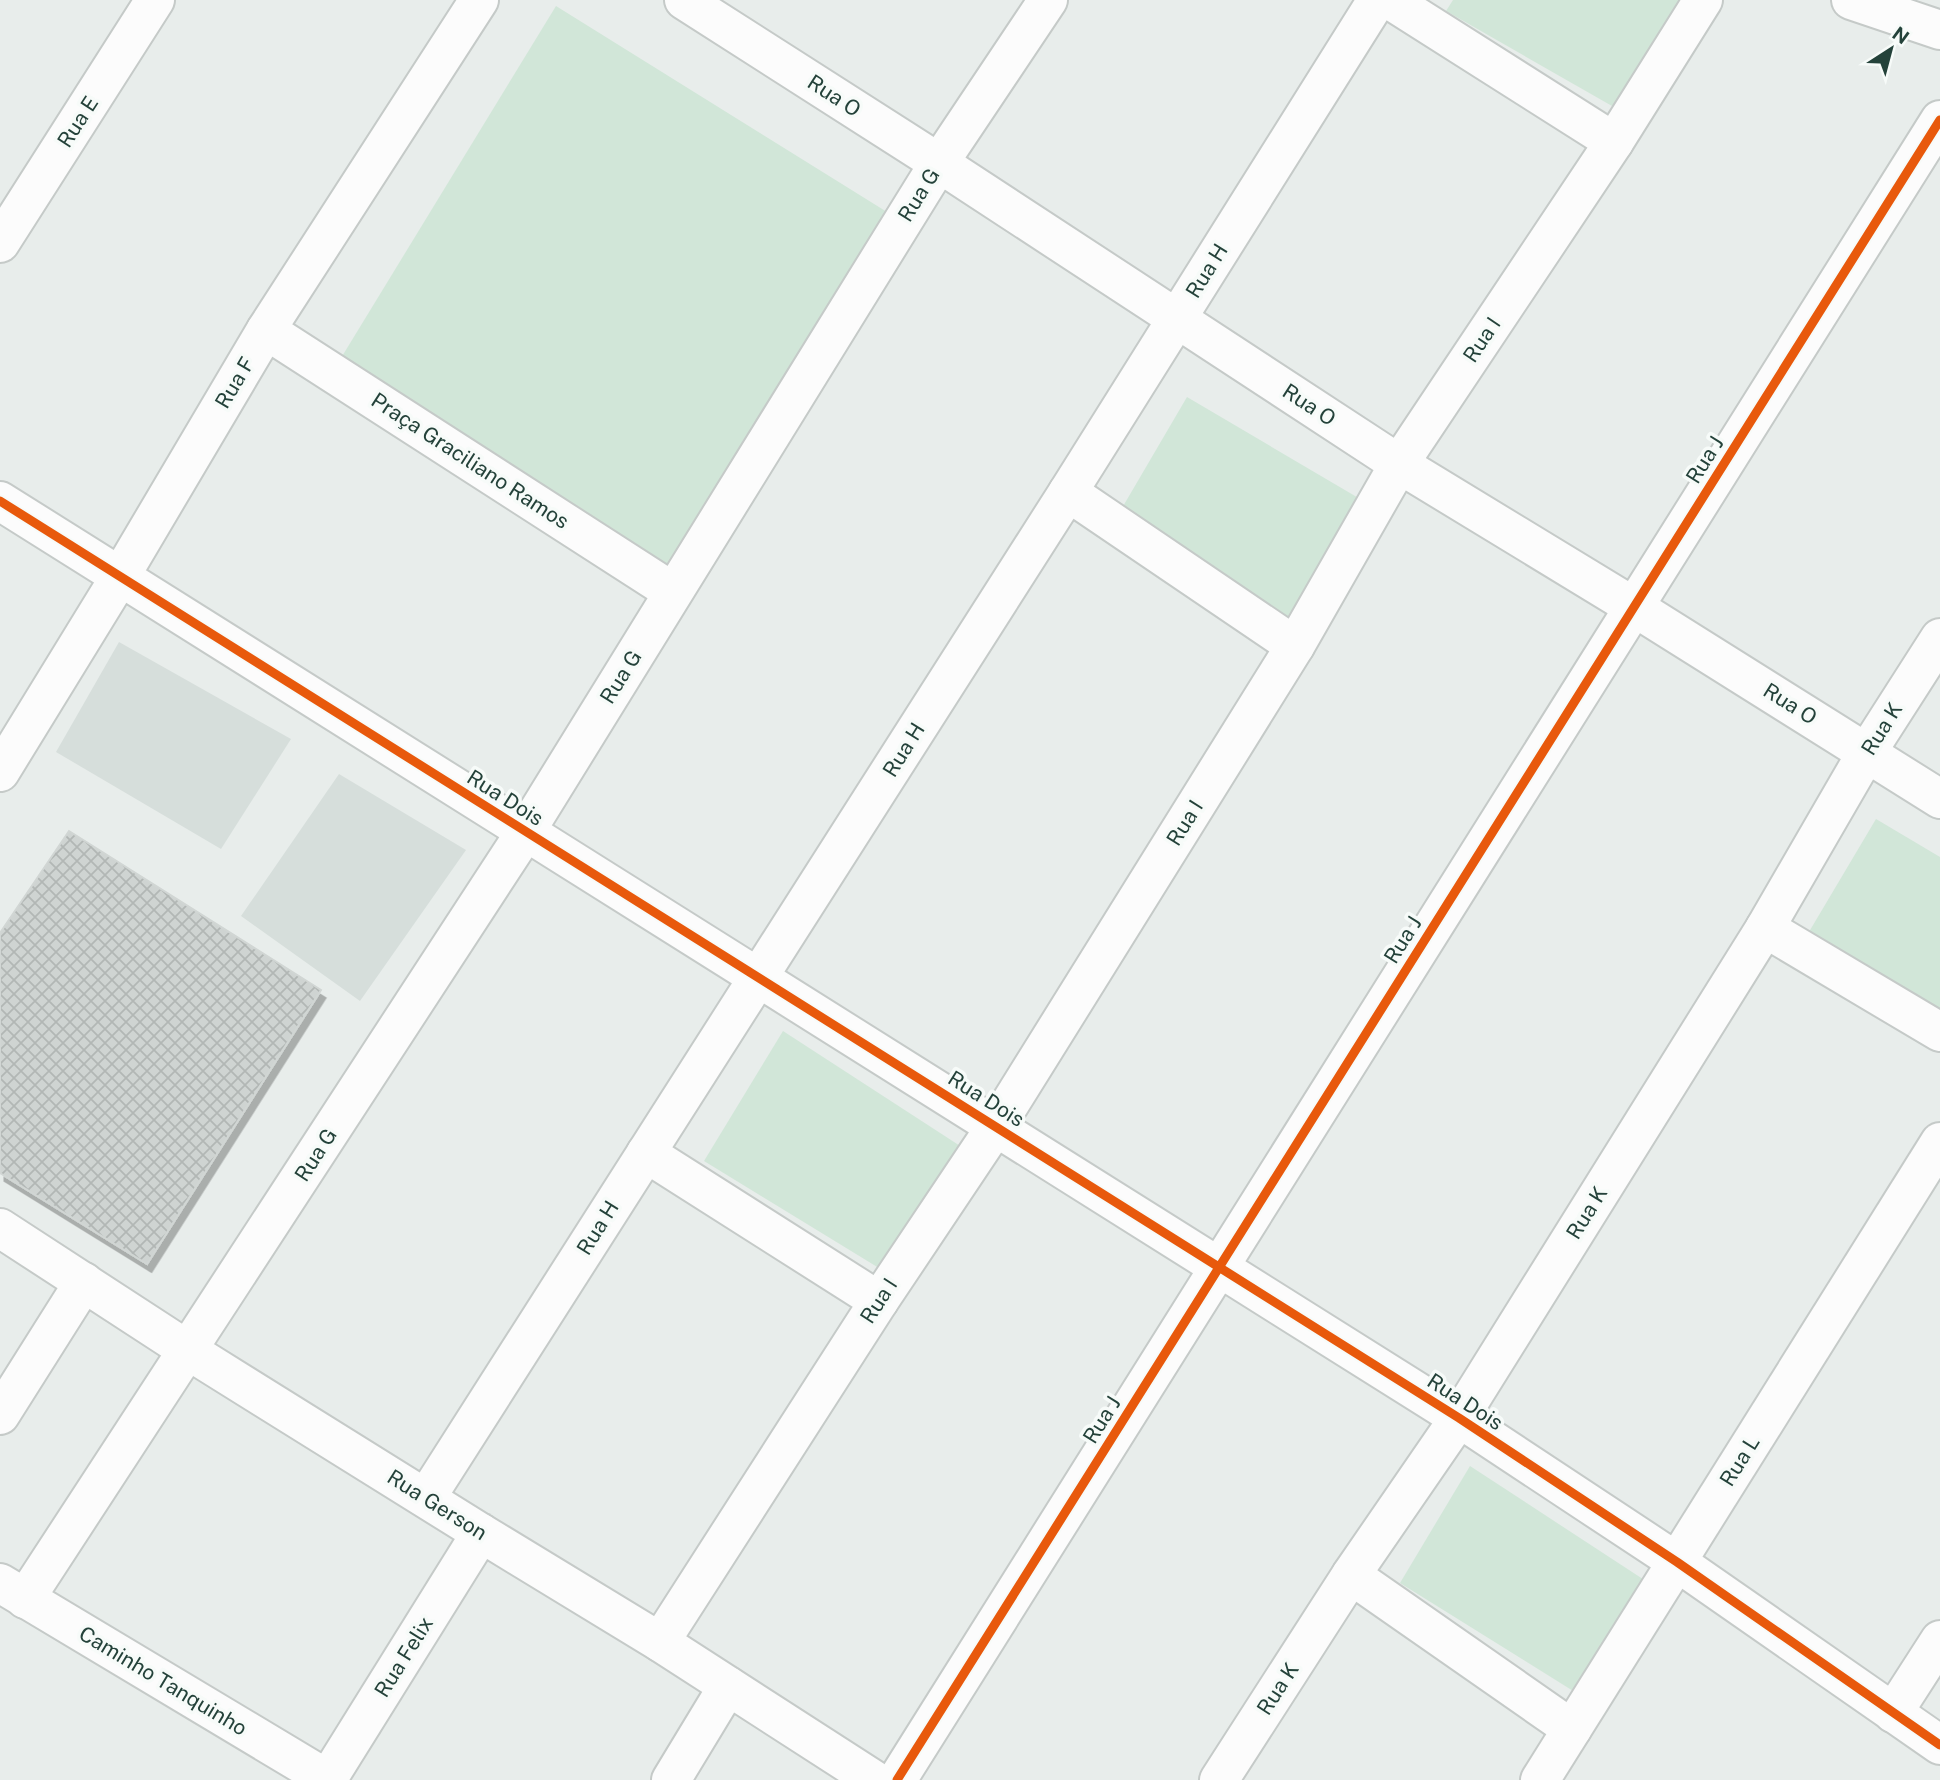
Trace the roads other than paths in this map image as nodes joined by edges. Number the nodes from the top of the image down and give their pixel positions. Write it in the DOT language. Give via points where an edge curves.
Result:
graph roads {
  1 [pos="155,0"];
  2 [pos="479,0"];
  3 [pos="684,0"];
  4 [pos="1048,0"];
  5 [pos="1377,0"];
  6 [pos="1390,0"];
  7 [pos="1703,0"];
  8 [pos="1851,0"];
  9 [pos="1940,30"];
  10 [pos="1940,120"];
  11 [pos="1614,142"];
  12 [pos="939,163"];
  13 [pos="0,243"];
  14 [pos="1177,319"];
  15 [pos="266,330"];
  16 [pos="1399,464"];
  17 [pos="1068,492"];
  18 [pos="0,501"];
  19 [pos="121,575"];
  20 [pos="673,592"];
  21 [pos="1633,607"];
  22 [pos="1940,638"];
  23 [pos="1295,646"];
  24 [pos="1867,752"];
  25 [pos="0,772"];
  26 [pos="1940,799"];
  27 [pos="526,831"];
  28 [pos="1765,928"];
  29 [pos="758,978"];
  30 [pos="1940,1032"];
  31 [pos="996,1126"];
  32 [pos="1940,1142"];
  33 [pos="646,1153"];
  34 [pos="0,1228"];
  35 [pos="1218,1268"];
  36 [pos="84,1282"];
  37 [pos="879,1301"];
  38 [pos="189,1351"];
  39 [pos="0,1415"];
  40 [pos="1459,1418"];
  41 [pos="426,1498"];
  42 [pos="481,1533"];
  43 [pos="1677,1562"];
  44 [pos="1351,1575"];
  45 [pos="12,1591"];
  46 [pos="1940,1640"];
  47 [pos="660,1642"];
  48 [pos="728,1686"];
  49 [pos="1894,1713"];
  50 [pos="1572,1729"];
  51 [pos="1940,1745"];
  52 [pos="327,1779"];
  53 [pos="671,1780"];
  54 [pos="874,1780"];
  55 [pos="897,1780"];
  56 [pos="1219,1780"];
  57 [pos="1540,1780"];
  1 -- 13 [label="street, Rua E"];
  2 -- 15 [label="street, Rua F"];
  3 -- 12 [label="street, Rua O"];
  4 -- 12 [label="street, Rua G"];
  5 -- 14 [label="street, Rua H"];
  6 -- 11 [label="street"];
  7 -- 11 [label="street, Rua I"];
  8 -- 9 [label="street"];
  10 -- 21 [label="street, Rua J"];
  11 -- 16 [label="street, Rua I"];
  12 -- 14 [label="street, Rua O"];
  12 -- 20 [label="street, Rua G"];
  14 -- 16 [label="street, Rua O"];
  14 -- 17 [label="street, Rua H"];
  15 -- 19 [label="street, Rua F"];
  15 -- 20 [label="street, Praça Graciliano Ramos"];
  16 -- 21 [label="street, Rua O"];
  16 -- 23 [label="street, Rua I"];
  17 -- 23 [label="street"];
  17 -- 29 [label="street, Rua H"];
  18 -- 19 [label="street, Rua Dois"];
  19 -- 25 [label="street, Rua F"];
  19 -- 27 [label="street, Rua Dois"];
  20 -- 27 [label="street, Rua G"];
  21 -- 24 [label="street, Rua O"];
  21 -- 35 [label="street, Rua J"];
  22 -- 24 [label="street, Rua K"];
  23 -- 31 [label="street, Rua I"];
  24 -- 26 [label="street, Rua O"];
  24 -- 28 [label="street, Rua K"];
  27 -- 29 [label="street, Rua Dois"];
  27 -- 38 [label="street, Rua G"];
  28 -- 30 [label="street"];
  28 -- 40 [label="street, Rua K"];
  29 -- 31 [label="street, Rua Dois"];
  29 -- 33 [label="street, Rua H"];
  31 -- 35 [label="street, Rua Dois"];
  31 -- 37 [label="street, Rua I"];
  32 -- 43 [label="street, Rua L"];
  33 -- 37 [label="street"];
  33 -- 41 [label="street, Rua H"];
  34 -- 36 [label="street, Rua Gerson"];
  35 -- 40 [label="street, Rua Dois"];
  35 -- 55 [label="street, Rua J"];
  36 -- 38 [label="street, Rua Gerson"];
  36 -- 39 [label="street"];
  37 -- 47 [label="street, Rua I"];
  38 -- 41 [label="street, Rua Gerson"];
  38 -- 45 [label="street, Rua G"];
  40 -- 43 [label="street, Rua Dois"];
  40 -- 44 [label="street, Rua K"];
  41 -- 42 [label="street, Rua Gerson"];
  42 -- 47 [label="street, Rua Gerson"];
  42 -- 52 [label="street, Rua Felix"];
  43 -- 49 [label="street, Rua Dois"];
  43 -- 50 [label="street, Rua L"];
  44 -- 50 [label="street"];
  44 -- 56 [label="street, Rua K"];
  45 -- 52 [label="street, Caminho Tanquinho"];
  46 -- 49 [label="street"];
  47 -- 48 [label="street, Rua Gerson"];
  48 -- 53 [label="street"];
  48 -- 54 [label="street, Rua Gerson"];
  49 -- 51 [label="street, Rua Dois"];
  50 -- 57 [label="street, Rua L"];
}
